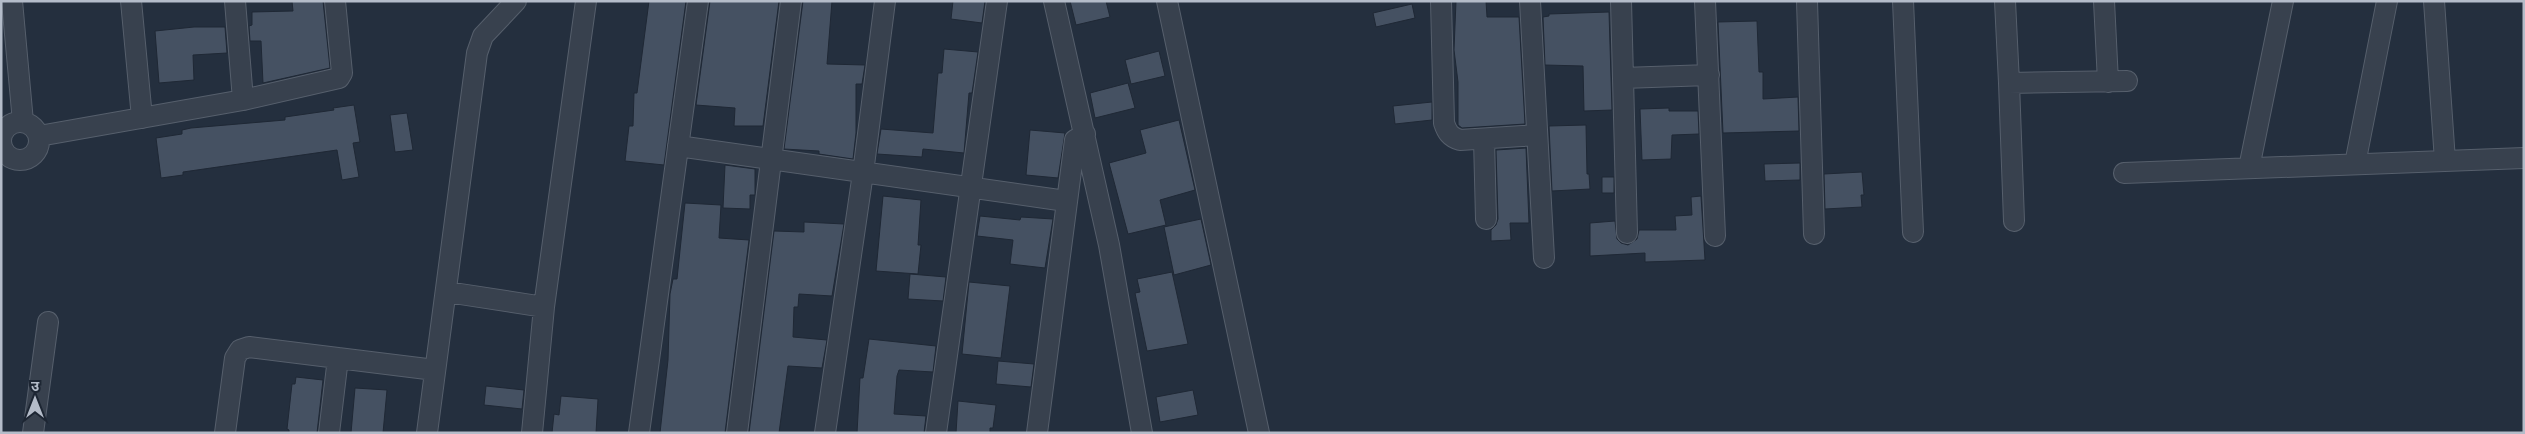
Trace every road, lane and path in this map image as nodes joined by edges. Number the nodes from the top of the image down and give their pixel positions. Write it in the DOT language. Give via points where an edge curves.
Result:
graph roads {
  1 [pos="12,1"];
  2 [pos="131,1"];
  3 [pos="235,1"];
  4 [pos="335,1"];
  5 [pos="516,1"];
  6 [pos="586,1"];
  7 [pos="698,1"];
  8 [pos="791,1"];
  9 [pos="885,1"];
  10 [pos="997,1"];
  11 [pos="1054,1"];
  12 [pos="1168,1"];
  13 [pos="1530,1"];
  14 [pos="1621,1"];
  15 [pos="1706,1"];
  16 [pos="1807,1"];
  17 [pos="1903,1"];
  18 [pos="2005,1"];
  19 [pos="2104,1"];
  20 [pos="2283,1"];
  21 [pos="2387,1"];
  22 [pos="2434,1"];
  23 [pos="1439,5"];
  24 [pos="9,40"];
  25 [pos="1709,76"];
  26 [pos="1623,78"];
  27 [pos="2008,83"];
  28 [pos="243,100"];
  29 [pos="142,118"];
  30 [pos="23,122"];
  31 [pos="1085,134"];
  32 [pos="1536,134"];
  33 [pos="39,136"];
  34 [pos="1484,139"];
  35 [pos="1,144"];
  36 [pos="678,146"];
  37 [pos="772,158"];
  38 [pos="2524,158"];
  39 [pos="2445,161"];
  40 [pos="2355,164"];
  41 [pos="2249,168"];
  42 [pos="864,173"];
  43 [pos="2124,173"];
  44 [pos="970,186"];
  45 [pos="1066,200"];
  46 [pos="1486,219"];
  47 [pos="2014,220"];
  48 [pos="1913,232"];
  49 [pos="1627,233"];
  50 [pos="1814,234"];
  51 [pos="1715,236"];
  52 [pos="1544,258"];
  53 [pos="447,292"];
  54 [pos="544,307"];
  55 [pos="48,322"];
  56 [pos="338,358"];
  57 [pos="435,370"];
  58 [pos="33,433"];
  59 [pos="225,433"];
  60 [pos="329,433"];
  61 [pos="427,433"];
  62 [pos="532,433"];
  63 [pos="639,433"];
  64 [pos="737,433"];
  65 [pos="825,433"];
  66 [pos="936,433"];
  67 [pos="1037,433"];
  68 [pos="1142,433"];
  69 [pos="1259,433"];
  1 -- 24 [label="street"];
  2 -- 29 [label="street"];
  3 -- 28 [label="street"];
  4 -- 28 [label="street" via="341,76"];
  5 -- 53 [label="street" via="483,36 477,54"];
  6 -- 54 [label="street"];
  7 -- 36 [label="street"];
  8 -- 37 [label="street"];
  9 -- 42 [label="street"];
  10 -- 44 [label="street"];
  11 -- 31 [label="street"];
  12 -- 69 [label="street"];
  13 -- 32 [label="street"];
  14 -- 26 [label="street"];
  15 -- 25 [label="street"];
  16 -- 50 [label="street"];
  17 -- 48 [label="street"];
  18 -- 27 [label="street"];
  19 -- 27 [label="street" via="2117,81"];
  20 -- 41 [label="street"];
  21 -- 40 [label="street"];
  22 -- 39 [label="street"];
  23 -- 34 [label="street" via="1444,123 1452,137"];
  24 -- 30 [label="street"];
  25 -- 26 [label="street"];
  25 -- 51 [label="street"];
  26 -- 49 [label="street"];
  27 -- 47 [label="street"];
  28 -- 29 [label="street"];
  29 -- 33 [label="street"];
  30 -- 33 [label="street" via="32,126"];
  30 -- 35 [label="street" via="8,126"];
  31 -- 45 [label="street" via="1075,140"];
  31 -- 68 [label="street" via="1109,244"];
  32 -- 34 [label="street"];
  32 -- 52 [label="street"];
  33 -- 35 [label="street" via="35,153 24,160 12,158"];
  34 -- 46 [label="street"];
  36 -- 37 [label="street"];
  36 -- 63 [label="street"];
  37 -- 42 [label="street"];
  37 -- 64 [label="street"];
  38 -- 39 [label="street"];
  39 -- 40 [label="street"];
  40 -- 41 [label="street"];
  41 -- 43 [label="street"];
  42 -- 44 [label="street"];
  42 -- 65 [label="street"];
  44 -- 45 [label="street"];
  44 -- 66 [label="street"];
  45 -- 67 [label="street"];
  53 -- 54 [label="street"];
  53 -- 57 [label="street"];
  54 -- 62 [label="street"];
  55 -- 58 [label="street"];
  56 -- 57 [label="street"];
  56 -- 59 [label="street" via="249,347 240,350 235,358"];
  56 -- 60 [label="street"];
  57 -- 61 [label="street"];
}
